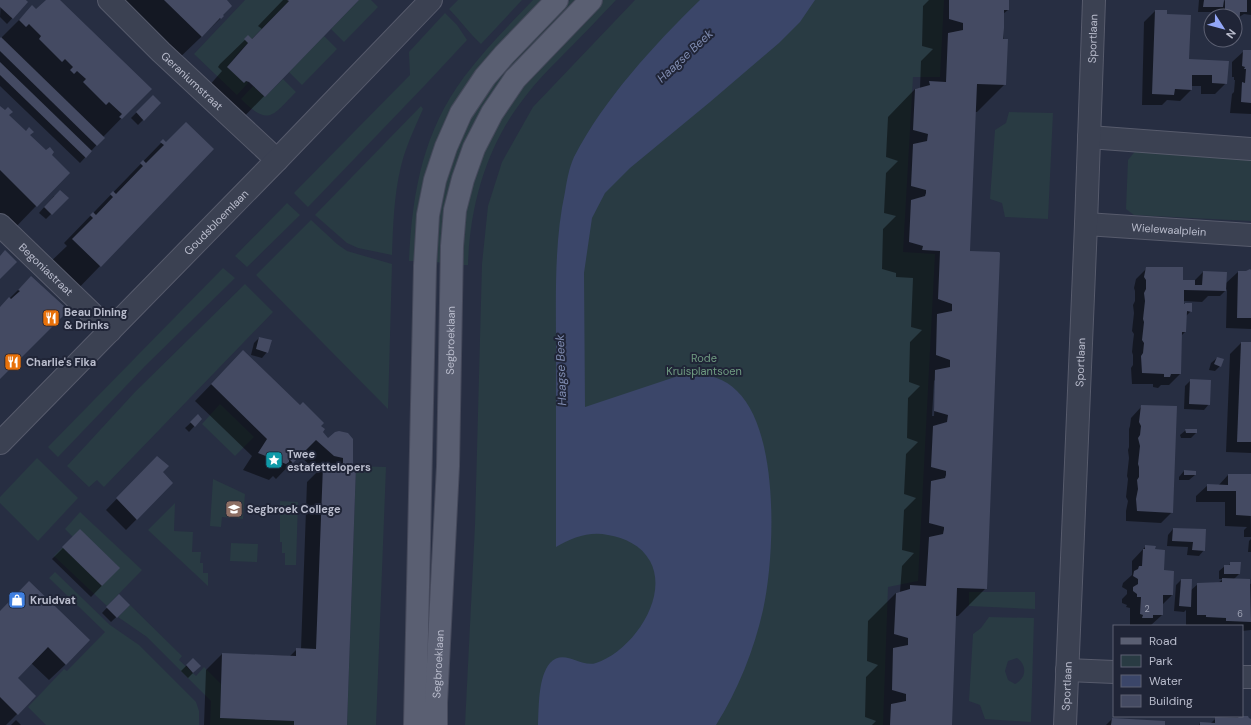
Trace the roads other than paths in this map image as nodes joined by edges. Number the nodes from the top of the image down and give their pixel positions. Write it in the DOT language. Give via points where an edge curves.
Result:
graph roads {
  1 [pos="109,0"];
  2 [pos="431,0"];
  3 [pos="557,0"];
  4 [pos="592,0"];
  5 [pos="1094,0"];
  6 [pos="1089,136"];
  7 [pos="1251,149"];
  8 [pos="277,160"];
  9 [pos="1086,224"];
  10 [pos="0,225"];
  11 [pos="1251,235"];
  12 [pos="110,331"];
  13 [pos="0,443"];
  14 [pos="1067,670"];
  15 [pos="1113,672"];
  16 [pos="415,725"];
  17 [pos="436,725"];
  18 [pos="1065,725"];
  1 -- 8 [label="street, Geraniumstraat"];
  2 -- 8 [label="street, Goudsbloemlaan"];
  3 -- 16 [label="main road, Segbroeklaan" via="504,54 461,113 435,180 428,215"];
  4 -- 17 [label="main road, Segbroeklaan" via="516,79 492,113 474,148 455,210 452,246 448,466"];
  5 -- 6 [label="street, Sportlaan"];
  6 -- 7 [label="street"];
  6 -- 9 [label="street, Sportlaan"];
  8 -- 12 [label="street, Goudsbloemlaan"];
  9 -- 11 [label="street, Wielewaalplein"];
  9 -- 14 [label="street, Sportlaan"];
  10 -- 12 [label="street, Begoniastraat"];
  12 -- 13 [label="street, Goudsbloemlaan"];
  14 -- 15 [label="street"];
  14 -- 18 [label="street, Sportlaan"];
}
